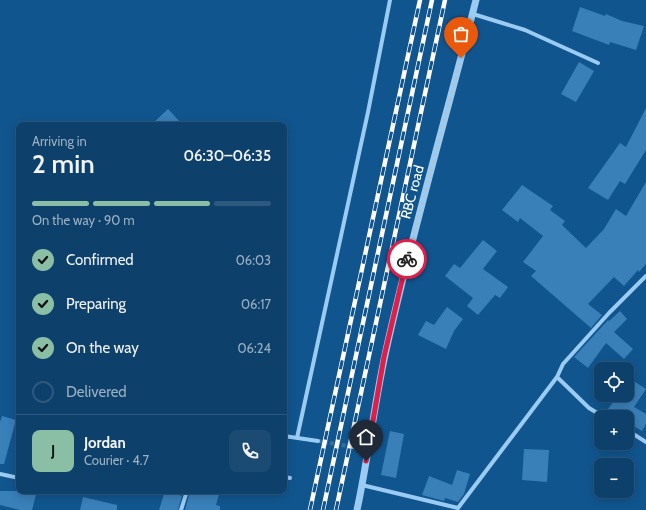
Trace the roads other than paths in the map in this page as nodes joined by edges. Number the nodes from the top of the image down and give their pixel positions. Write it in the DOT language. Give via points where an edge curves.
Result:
graph roads {
  1 [pos="390,0"];
  2 [pos="476,0"];
  3 [pos="473,14"];
  4 [pos="598,63"];
  5 [pos="646,276"];
  6 [pos="557,377"];
  7 [pos="594,411"];
  8 [pos="634,434"];
  9 [pos="287,436"];
  10 [pos="297,438"];
  11 [pos="318,441"];
  12 [pos="646,442"];
  13 [pos="353,447"];
  14 [pos="368,450"];
  15 [pos="0,474"];
  16 [pos="16,477"];
  17 [pos="287,478"];
  18 [pos="290,478"];
  19 [pos="362,485"];
  20 [pos="186,494"];
  21 [pos="181,510"];
  22 [pos="357,510"];
  1 -- 10 [label="street"];
  2 -- 3 [label="street, RBC road"];
  3 -- 4 [label="street" via="525,30"];
  3 -- 14 [label="street, RBC road" via="406,264 384,357"];
  5 -- 6 [label="street" via="568,358"];
  6 -- 7 [label="street"];
  6 -- 19 [label="street" via="458,508"];
  8 -- 12 [label="street"];
  9 -- 10 [label="street"];
  10 -- 11 [label="street"];
  13 -- 14 [label="street"];
  14 -- 19 [label="street, RBC road"];
  15 -- 16 [label="street"];
  17 -- 18 [label="street"];
  19 -- 22 [label="street, RBC road"];
  20 -- 21 [label="street"];
}
